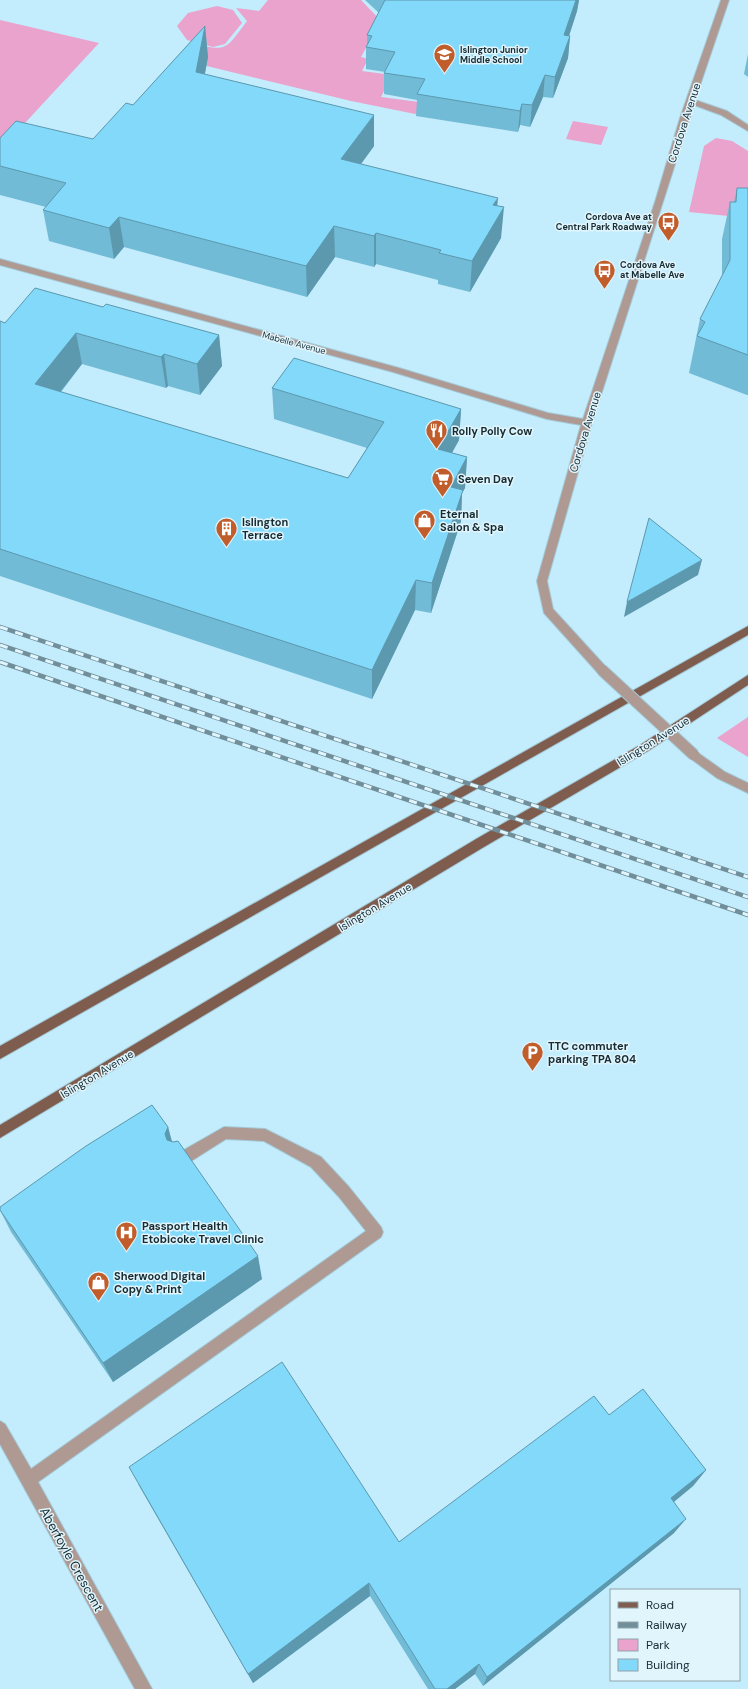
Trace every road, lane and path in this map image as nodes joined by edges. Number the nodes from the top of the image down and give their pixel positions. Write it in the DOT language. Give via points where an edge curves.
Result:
graph roads {
  1 [pos="725,0"];
  2 [pos="691,101"];
  3 [pos="748,129"];
  4 [pos="0,262"];
  5 [pos="587,423"];
  6 [pos="748,630"];
  7 [pos="748,679"];
  8 [pos="748,788"];
  9 [pos="0,1053"];
  10 [pos="0,1132"];
  11 [pos="180,1160"];
  12 [pos="0,1429"];
  13 [pos="28,1480"];
  14 [pos="144,1689"];
  1 -- 2 [label="street, Cordova Avenue"];
  2 -- 3 [label="street" via="724,113"];
  2 -- 5 [label="street, Cordova Avenue"];
  4 -- 5 [label="street, Mabelle Avenue" via="396,370 548,416"];
  5 -- 8 [label="street, Cordova Avenue, bridge" via="542,581 548,610 602,670 694,754 721,775"];
  6 -- 9 [label="main road"];
  7 -- 10 [label="main road, Islington Avenue" via="644,748"];
  11 -- 13 [label="street" via="224,1133 265,1135 316,1162 376,1232"];
  12 -- 13 [label="street, Aberfoyle Crescent"];
  13 -- 14 [label="street, Aberfoyle Crescent"];
}
